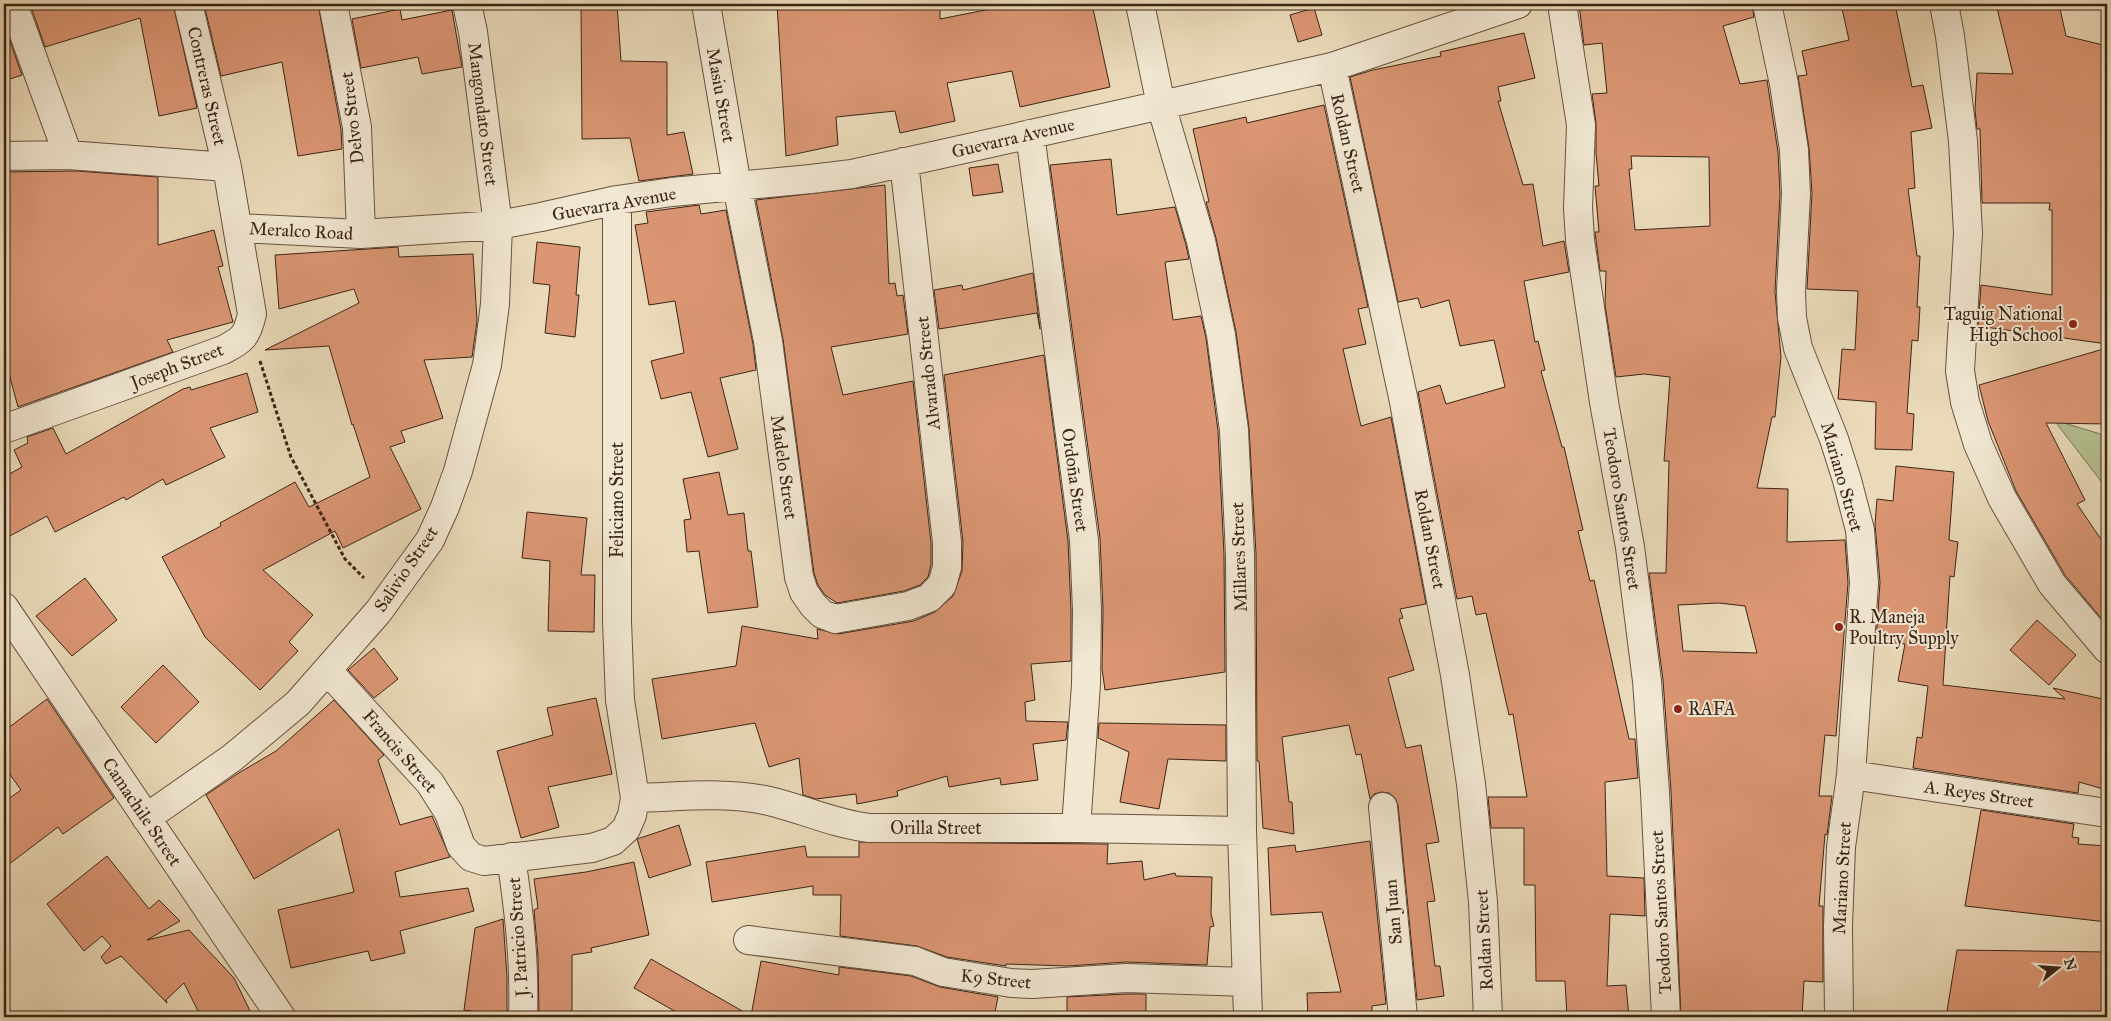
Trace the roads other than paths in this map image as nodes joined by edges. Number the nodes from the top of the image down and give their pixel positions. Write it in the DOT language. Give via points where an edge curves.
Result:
graph roads {
  1 [pos="13,4"];
  2 [pos="188,4"];
  3 [pos="333,4"];
  4 [pos="467,4"];
  5 [pos="706,4"];
  6 [pos="1140,4"];
  7 [pos="1518,4"];
  8 [pos="1562,4"];
  9 [pos="1767,4"];
  10 [pos="1944,4"];
  11 [pos="1332,68"];
  12 [pos="1161,105"];
  13 [pos="1030,134"];
  14 [pos="68,155"];
  15 [pos="4,156"];
  16 [pos="904,162"];
  17 [pos="227,168"];
  18 [pos="737,186"];
  19 [pos="617,200"];
  20 [pos="498,225"];
  21 [pos="238,228"];
  22 [pos="361,234"];
  23 [pos="4,429"];
  24 [pos="942,585"];
  25 [pos="4,607"];
  26 [pos="2107,649"];
  27 [pos="327,670"];
  28 [pos="1851,775"];
  29 [pos="635,798"];
  30 [pos="1383,807"];
  31 [pos="2107,813"];
  32 [pos="146,818"];
  33 [pos="1076,828"];
  34 [pos="1242,831"];
  35 [pos="511,857"];
  36 [pos="748,940"];
  37 [pos="1247,982"];
  38 [pos="281,1017"];
  39 [pos="523,1017"];
  40 [pos="1248,1017"];
  41 [pos="1403,1017"];
  42 [pos="1488,1017"];
  43 [pos="1666,1017"];
  44 [pos="1839,1017"];
  1 -- 14 [label="street"];
  2 -- 17 [label="street, Contreras Street"];
  3 -- 22 [label="street, Delvo Street" via="357,126"];
  4 -- 20 [label="street, Mangondato Street"];
  5 -- 18 [label="street, Masiu Street"];
  6 -- 12 [label="street, Millares Street"];
  7 -- 11 [label="street, Guevarra Avenue"];
  8 -- 43 [label="street, Teodoro Santos Street" via="1581,126 1580,240 1630,546 1647,681"];
  9 -- 28 [label="street, Mariano Street" via="1794,150 1796,194 1792,318 1798,348 1834,439 1860,530 1864,583"];
  10 -- 26 [label="street" via="1963,141 1967,215 1960,371 1965,402 1978,444 2002,498 2052,584"];
  11 -- 12 [label="street, Guevarra Avenue"];
  11 -- 42 [label="street, Roldan Street" via="1402,397 1455,675 1471,784 1483,902"];
  12 -- 13 [label="street, Guevarra Avenue"];
  12 -- 34 [label="street, Millares Street" via="1201,241 1221,335 1234,430 1240,555"];
  13 -- 16 [label="street, Guevarra Avenue"];
  13 -- 33 [label="street, Ordoña Street" via="1084,540 1086,684"];
  14 -- 15 [label="street"];
  14 -- 17 [label="street"];
  16 -- 18 [label="street, Guevarra Avenue" via="844,175"];
  16 -- 24 [label="street, Alvarado Street" via="947,542 947,567"];
  17 -- 21 [label="street, Meralco Road"];
  18 -- 19 [label="street, Guevarra Avenue"];
  18 -- 24 [label="street, Madelo Street" via="768,341 799,577 804,592 822,614 836,620 908,606 928,598"];
  19 -- 20 [label="street, Guevarra Avenue"];
  19 -- 29 [label="street, Feliciano Street" via="616,621 620,700"];
  20 -- 22 [label="street, Meralco Road"];
  20 -- 27 [label="street, Salivio Street" via="496,304 487,365 445,507 430,540 386,600"];
  21 -- 22 [label="street, Meralco Road"];
  21 -- 23 [label="street, Joseph Street" via="252,314 244,337 223,350"];
  25 -- 32 [label="street, Camachile Street"];
  27 -- 32 [label="street, Salivio Street" via="298,703 269,728"];
  27 -- 35 [label="street, Francis Street" via="430,783 449,813 461,846 471,857 484,861"];
  28 -- 31 [label="street, A. Reyes Street"];
  28 -- 44 [label="street, Mariano Street" via="1841,847"];
  29 -- 33 [label="street, Orilla Street" via="750,798 869,828"];
  29 -- 35 [label="street, Francis Street" via="626,828 613,841 592,848"];
  30 -- 41 [label="street, San Juan"];
  32 -- 38 [label="street, Camachile Street"];
  33 -- 34 [label="street, Orilla Street"];
  34 -- 37 [label="street, Millares Street"];
  35 -- 39 [label="street, J. Patricio Street" via="524,962"];
  36 -- 37 [label="street, K9 Street" via="915,961 943,972 1012,983 1126,978"];
  37 -- 40 [label="street, Millares Street"];
}
